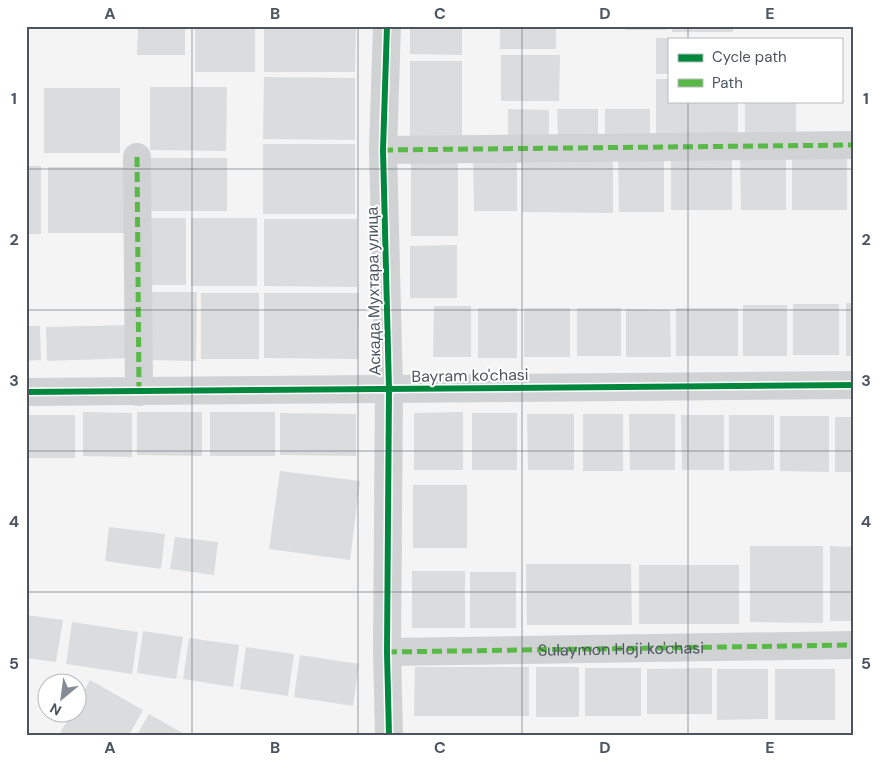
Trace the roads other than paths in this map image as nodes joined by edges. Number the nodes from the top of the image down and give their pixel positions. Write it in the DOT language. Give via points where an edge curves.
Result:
graph roads {
  1 [pos="387,26"];
  2 [pos="854,145"];
  3 [pos="383,150"];
  4 [pos="137,157"];
  5 [pos="854,385"];
  6 [pos="389,389"];
  7 [pos="26,392"];
  8 [pos="139,392"];
  9 [pos="854,645"];
  10 [pos="387,652"];
  11 [pos="389,735"];
  1 -- 3 [label="street, Аскада Мухтара улица"];
  2 -- 3 [label="street"];
  3 -- 6 [label="street, Аскада Мухтара улица"];
  4 -- 8 [label="street"];
  5 -- 6 [label="street, Bayram ko'chasi"];
  6 -- 8 [label="street, Bayram ko'chasi"];
  6 -- 10 [label="street, Аскада Мухтара улица"];
  7 -- 8 [label="street, Bayram ko'chasi"];
  9 -- 10 [label="street, Sulaymon Hoji ko'chasi"];
  10 -- 11 [label="street, Аскада Мухтара улица"];
}
